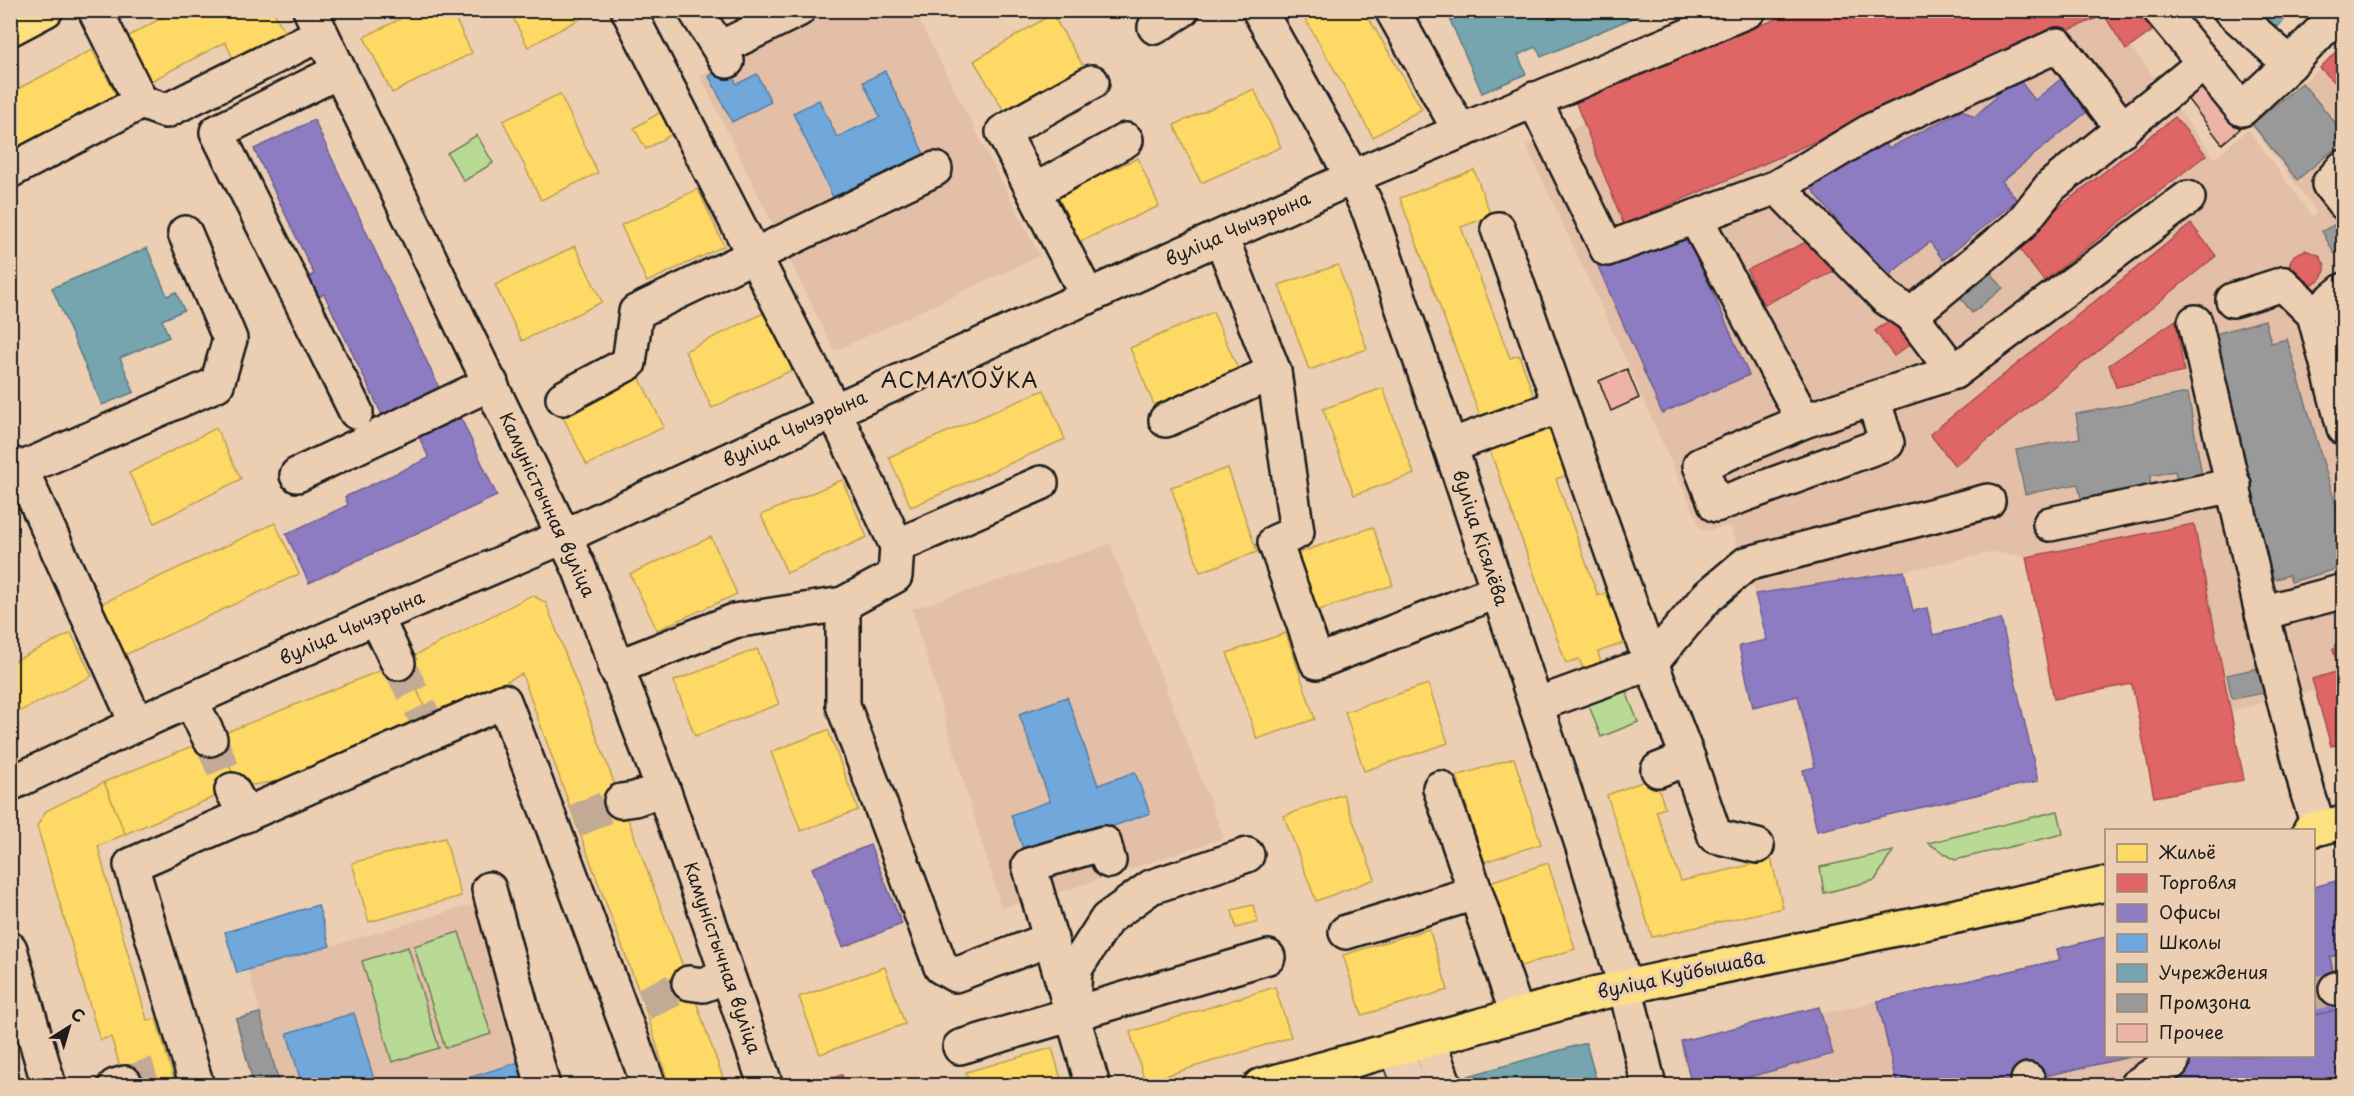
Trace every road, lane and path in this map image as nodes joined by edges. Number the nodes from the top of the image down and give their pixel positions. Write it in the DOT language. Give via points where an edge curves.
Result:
graph roads {
  1 [pos="46,10"];
  2 [pos="95,10"];
  3 [pos="628,10"];
  4 [pos="695,10"];
  5 [pos="798,10"];
  6 [pos="1182,10"];
  7 [pos="1259,10"];
  8 [pos="1392,10"];
  9 [pos="1749,10"];
  10 [pos="2160,10"];
  11 [pos="2230,10"];
  12 [pos="2340,10"];
  13 [pos="315,22"];
  14 [pos="1155,27"];
  15 [pos="10,29"];
  16 [pos="2204,63"];
  17 [pos="2290,64"];
  18 [pos="339,72"];
  19 [pos="1092,82"];
  20 [pos="1534,99"];
  21 [pos="141,102"];
  22 [pos="2123,129"];
  23 [pos="1460,131"];
  24 [pos="1126,140"];
  25 [pos="2343,167"];
  26 [pos="935,169"];
  27 [pos="10,171"];
  28 [pos="1353,178"];
  29 [pos="1777,186"];
  30 [pos="1034,191"];
  31 [pos="2188,198"];
  32 [pos="2343,203"];
  33 [pos="1695,217"];
  34 [pos="1498,229"];
  35 [pos="185,233"];
  36 [pos="1221,237"];
  37 [pos="755,255"];
  38 [pos="2343,290"];
  39 [pos="1088,297"];
  40 [pos="2233,300"];
  41 [pos="2314,314"];
  42 [pos="1911,315"];
  43 [pos="2195,322"];
  44 [pos="2336,368"];
  45 [pos="1274,372"];
  46 [pos="1954,372"];
  47 [pos="490,383"];
  48 [pos="563,398"];
  49 [pos="1873,399"];
  50 [pos="1560,406"];
  51 [pos="834,411"];
  52 [pos="356,412"];
  53 [pos="1166,420"];
  54 [pos="1804,422"];
  55 [pos="2343,428"];
  56 [pos="1450,446"];
  57 [pos="16,466"];
  58 [pos="297,475"];
  59 [pos="1041,483"];
  60 [pos="2234,484"];
  61 [pos="1988,501"];
  62 [pos="2050,524"];
  63 [pos="565,536"];
  64 [pos="897,546"];
  65 [pos="1498,591"];
  66 [pos="2343,591"];
  67 [pos="843,604"];
  68 [pos="2262,613"];
  69 [pos="376,616"];
  70 [pos="398,663"];
  71 [pos="1651,663"];
  72 [pos="615,668"];
  73 [pos="190,701"];
  74 [pos="1536,705"];
  75 [pos="137,723"];
  76 [pos="210,739"];
  77 [pos="1688,758"];
  78 [pos="1658,770"];
  79 [pos="10,784"];
  80 [pos="1440,788"];
  81 [pos="663,789"];
  82 [pos="621,801"];
  83 [pos="2324,827"];
  84 [pos="1757,846"];
  85 [pos="1247,855"];
  86 [pos="1109,861"];
  87 [pos="2105,884"];
  88 [pos="489,889"];
  89 [pos="1474,893"];
  90 [pos="1346,932"];
  91 [pos="1051,939"];
  92 [pos="10,949"];
  93 [pos="1268,957"];
  94 [pos="727,976"];
  95 [pos="689,983"];
  96 [pos="1625,986"];
  97 [pos="1072,1014"];
  98 [pos="1517,1014"];
  99 [pos="1428,1040"];
  100 [pos="960,1047"];
  101 [pos="1396,1049"];
  102 [pos="2171,1057"];
  103 [pos="185,1071"];
  104 [pos="49,1086"];
  105 [pos="543,1086"];
  106 [pos="649,1086"];
  107 [pos="766,1086"];
  108 [pos="1093,1086"];
  109 [pos="1260,1086"];
  110 [pos="1410,1086"];
  111 [pos="1445,1086"];
  112 [pos="1649,1086"];
  113 [pos="2136,1086"];
  1 -- 15 [label="main road"];
  2 -- 21 [label="street"];
  3 -- 37 [label="street"];
  4 -- 5 [label="street" via="723,55"];
  6 -- 14 [label="street"];
  7 -- 28 [label="street, вуліца Кісялёва"];
  8 -- 23 [label="street"];
  9 -- 20 [label="street, вуліца Чычэрына"];
  10 -- 16 [label="street"];
  11 -- 17 [label="street"];
  12 -- 17 [label="street"];
  13 -- 18 [label="street, Камуністычная вуліца"];
  13 -- 21 [label="street" via="166,111"];
  16 -- 17 [label="street" via="2242,109"];
  16 -- 22 [label="street"];
  18 -- 47 [label="street, Камуністычная вуліца"];
  18 -- 52 [label="street" via="218,132"];
  19 -- 30 [label="street" via="1003,132"];
  20 -- 23 [label="street, вуліца Чычэрына"];
  20 -- 33 [label="street" via="1606,249"];
  21 -- 27 [label="street"];
  22 -- 29 [label="street" via="2058,45 1872,130"];
  22 -- 42 [label="street" via="2050,186 2020,225"];
  23 -- 28 [label="street, вуліца Чычэрына"];
  24 -- 30 [label="street"];
  25 -- 32 [label="street" via="2329,184"];
  26 -- 37 [label="street"];
  28 -- 36 [label="street, вуліца Чычэрына"];
  28 -- 56 [label="street, вуліца Кісялёва" via="1370,213"];
  29 -- 33 [label="street"];
  29 -- 42 [label="street" via="1886,298"];
  30 -- 39 [label="street"];
  31 -- 46 [label="street"];
  33 -- 54 [label="street"];
  34 -- 50 [label="street"];
  35 -- 57 [label="street" via="230,339 217,384"];
  36 -- 39 [label="street, вуліца Чычэрына"];
  36 -- 45 [label="street"];
  37 -- 48 [label="street" via="636,312 629,363"];
  37 -- 51 [label="street"];
  38 -- 41 [label="street"];
  39 -- 51 [label="street, вуліца Чычэрына"];
  40 -- 41 [label="street" via="2283,284"];
  41 -- 44 [label="street" via="2326,354"];
  42 -- 46 [label="street"];
  43 -- 60 [label="street"];
  44 -- 55 [label="street"];
  45 -- 53 [label="street"];
  45 -- 65 [label="street" via="1297,532 1275,543 1317,662"];
  46 -- 49 [label="street"];
  47 -- 58 [label="street"];
  47 -- 63 [label="street, Камуністычная вуліца"];
  49 -- 54 [label="street"];
  49 -- 54 [label="street" via="1887,443 1716,505 1700,465"];
  50 -- 56 [label="street"];
  50 -- 71 [label="street"];
  51 -- 63 [label="street, вуліца Чычэрына"];
  51 -- 64 [label="street"];
  56 -- 65 [label="street, вуліца Кісялёва"];
  57 -- 75 [label="street"];
  59 -- 64 [label="street"];
  60 -- 62 [label="street"];
  60 -- 68 [label="street"];
  61 -- 71 [label="street" via="1746,564 1707,597"];
  63 -- 69 [label="street, вуліца Чычэрына"];
  63 -- 72 [label="street, Камуністычная вуліца"];
  64 -- 67 [label="street" via="895,576"];
  65 -- 74 [label="street, вуліца Кісялёва"];
  66 -- 68 [label="street"];
  67 -- 72 [label="street" via="734,621"];
  67 -- 91 [label="street" via="843,705 941,967 955,975"];
  68 -- 83 [label="street" via="2308,794"];
  69 -- 70 [label="street"];
  69 -- 73 [label="street, вуліца Чычэрына"];
  71 -- 74 [label="street"];
  71 -- 77 [label="street"];
  72 -- 81 [label="street, Камуністычная вуліца"];
  73 -- 75 [label="street, вуліца Чычэрына"];
  73 -- 76 [label="street"];
  74 -- 96 [label="street, вуліца Кісялёва"];
  75 -- 79 [label="street, вуліца Чычэрына"];
  77 -- 78 [label="street"];
  77 -- 84 [label="street" via="1714,836"];
  80 -- 89 [label="street"];
  81 -- 82 [label="street"];
  81 -- 94 [label="street, Камуністычная вуліца"];
  85 -- 97 [label="street" via="1151,886 1107,919 1075,969"];
  86 -- 91 [label="street" via="1104,843 1029,865"];
  87 -- 96 [label="main road, вуліца Куйбышава"];
  88 -- 105 [label="street"];
  89 -- 90 [label="street"];
  89 -- 98 [label="street"];
  91 -- 97 [label="street"];
  92 -- 104 [label="street"];
  93 -- 97 [label="street"];
  94 -- 95 [label="street" via="703,985"];
  94 -- 107 [label="street, Камуністычная вуліца"];
  96 -- 98 [label="main road, вуліца Куйбышава"];
  96 -- 112 [label="street, вуліца Кісялёва"];
  97 -- 100 [label="street"];
  97 -- 108 [label="street"];
  98 -- 99 [label="main road, вуліца Куйбышава"];
  99 -- 101 [label="main road, вуліца Куйбышава"];
  99 -- 111 [label="street"];
  101 -- 109 [label="main road, вуліца Куйбышава"];
  101 -- 110 [label="street"];
  102 -- 113 [label="street" via="2172,1062"];
  103 -- 106 [label="street" via="131,865 239,802 428,726 504,701 564,824 633,1008"];
}
